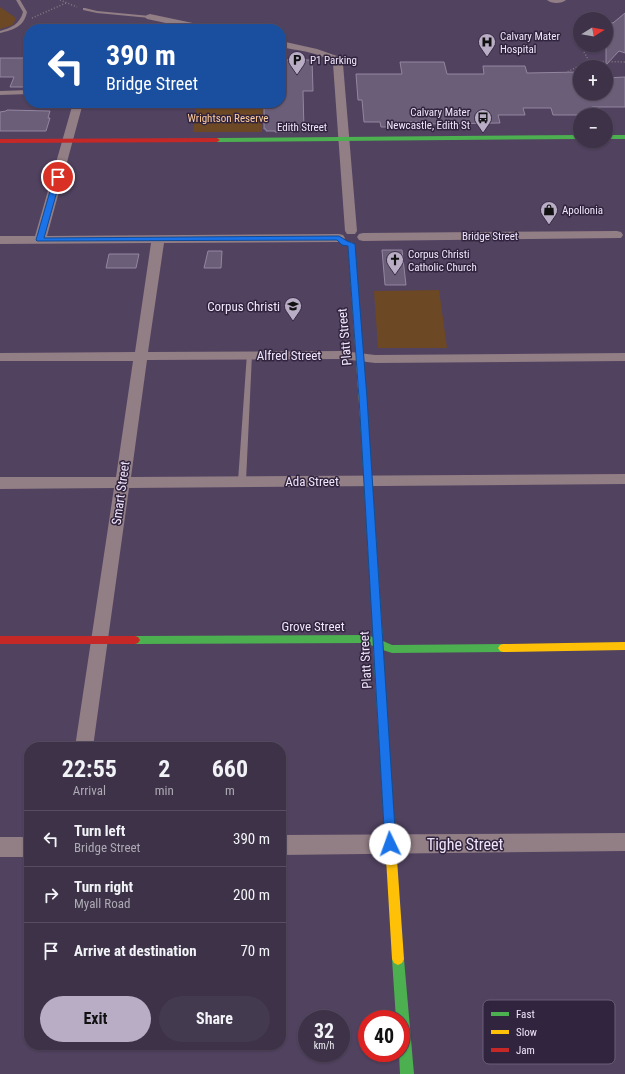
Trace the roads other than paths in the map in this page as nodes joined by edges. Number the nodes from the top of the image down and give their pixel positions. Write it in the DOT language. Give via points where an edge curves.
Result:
graph roads {
  1 [pos="18,0"];
  2 [pos="551,0"];
  3 [pos="562,0"];
  4 [pos="85,9"];
  5 [pos="150,17"];
  6 [pos="183,24"];
  7 [pos="0,32"];
  8 [pos="286,45"];
  9 [pos="24,92"];
  10 [pos="0,93"];
  11 [pos="77,108"];
  12 [pos="573,137"];
  13 [pos="613,137"];
  14 [pos="625,137"];
  15 [pos="344,139"];
  16 [pos="0,141"];
  17 [pos="68,141"];
  18 [pos="351,231"];
  19 [pos="622,235"];
  20 [pos="363,237"];
  21 [pos="339,238"];
  22 [pos="158,239"];
  23 [pos="0,240"];
  24 [pos="40,240"];
  25 [pos="351,244"];
  26 [pos="248,355"];
  27 [pos="141,356"];
  28 [pos="0,357"];
  29 [pos="360,357"];
  30 [pos="625,357"];
  31 [pos="625,479"];
  32 [pos="368,480"];
  33 [pos="242,481"];
  34 [pos="0,483"];
  35 [pos="121,483"];
  36 [pos="0,640"];
  37 [pos="100,640"];
  38 [pos="378,643"];
  39 [pos="625,646"];
  40 [pos="85,742"];
  41 [pos="625,842"];
  42 [pos="390,844"];
  43 [pos="286,845"];
  44 [pos="0,847"];
  45 [pos="24,847"];
  46 [pos="407,1074"];
  1 -- 7 [label="lane" via="26,12 24,20 17,26"];
  2 -- 3 [label="street"];
  4 -- 5 [label="lane"];
  5 -- 6 [label="street"];
  8 -- 15 [label="street" via="334,58 338,64"];
  9 -- 10 [label="lane"];
  11 -- 17 [label="street"];
  12 -- 15 [label="street, Edith Street"];
  13 -- 14 [label="street"];
  15 -- 17 [label="street, Edith Street"];
  15 -- 18 [label="street"];
  16 -- 17 [label="street, Edith Street"];
  17 -- 24 [label="street"];
  18 -- 20 [label="street"];
  18 -- 21 [label="street" via="341,233"];
  19 -- 20 [label="street, Bridge Street"];
  20 -- 25 [label="street" via="360,242"];
  21 -- 22 [label="street"];
  21 -- 25 [label="street" via="344,243"];
  22 -- 24 [label="street"];
  22 -- 27 [label="street, Smart Street"];
  23 -- 24 [label="street"];
  25 -- 29 [label="street, Platt Street"];
  26 -- 27 [label="street, Alfred Street"];
  26 -- 29 [label="street, Alfred Street"];
  26 -- 33 [label="lane"];
  27 -- 28 [label="street, Alfred Street"];
  27 -- 35 [label="street, Smart Street"];
  29 -- 30 [label="street, Alfred Street"];
  29 -- 32 [label="street, Platt Street"];
  31 -- 32 [label="street, Ada Street"];
  32 -- 33 [label="street, Ada Street"];
  32 -- 38 [label="street, Platt Street"];
  33 -- 35 [label="street, Ada Street"];
  34 -- 35 [label="street, Ada Street"];
  35 -- 37 [label="street, Smart Street"];
  36 -- 37 [label="street, Grove Street"];
  37 -- 38 [label="street, Grove Street" via="366,639"];
  37 -- 40 [label="street, Smart Street"];
  38 -- 39 [label="street, Grove Street" via="392,649"];
  38 -- 42 [label="street, Platt Street"];
  41 -- 42 [label="street, Tighe Street"];
  42 -- 43 [label="street, Tighe Street"];
  42 -- 46 [label="street, Platt Street"];
  44 -- 45 [label="street"];
}
